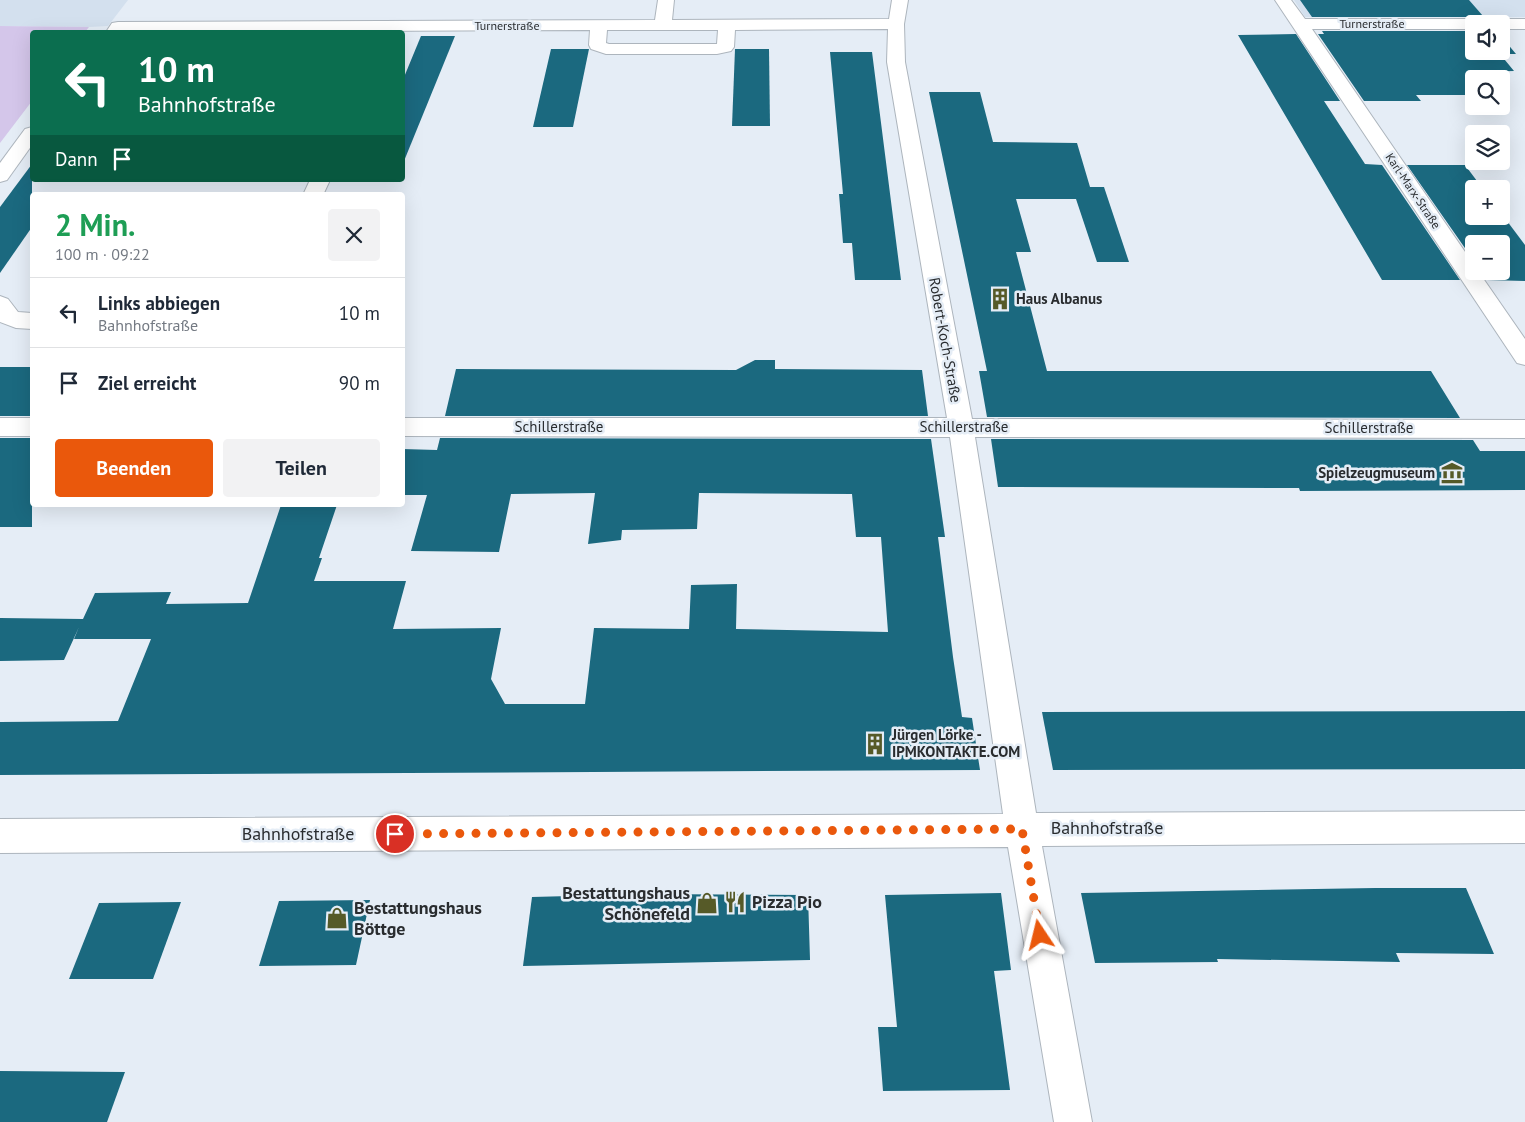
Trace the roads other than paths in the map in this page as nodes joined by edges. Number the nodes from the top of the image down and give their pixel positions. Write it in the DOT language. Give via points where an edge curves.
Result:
graph roads {
  1 [pos="666,0"];
  2 [pos="900,0"];
  3 [pos="1283,0"];
  4 [pos="896,24"];
  5 [pos="1300,24"];
  6 [pos="1465,24"];
  7 [pos="1510,24"];
  8 [pos="1525,24"];
  9 [pos="728,25"];
  10 [pos="599,26"];
  11 [pos="663,26"];
  12 [pos="116,30"];
  13 [pos="387,30"];
  14 [pos="30,136"];
  15 [pos="0,176"];
  16 [pos="0,304"];
  17 [pos="30,321"];
  18 [pos="1525,357"];
  19 [pos="0,427"];
  20 [pos="30,427"];
  21 [pos="405,427"];
  22 [pos="961,427"];
  23 [pos="1525,429"];
  24 [pos="1525,827"];
  25 [pos="1022,829"];
  26 [pos="0,836"];
  27 [pos="1073,1122"];
  1 -- 11 [label="street"];
  2 -- 4 [label="street, Robert-Koch-Straße"];
  3 -- 5 [label="street"];
  4 -- 9 [label="street, Turnerstraße"];
  4 -- 22 [label="street, Robert-Koch-Straße" via="896,62"];
  5 -- 6 [label="street, Turnerstraße"];
  5 -- 18 [label="street, Karl-Marx-Straße"];
  7 -- 8 [label="street"];
  9 -- 10 [label="street" via="725,48 717,49 606,49 597,45"];
  9 -- 11 [label="street, Turnerstraße"];
  10 -- 11 [label="street, Turnerstraße"];
  10 -- 13 [label="street, Turnerstraße"];
  12 -- 13 [label="street, Turnerstraße"];
  14 -- 15 [label="street"];
  16 -- 17 [label="street" via="3,314 12,320"];
  19 -- 20 [label="street"];
  21 -- 22 [label="street, Schillerstraße"];
  22 -- 23 [label="street, Schillerstraße"];
  22 -- 25 [label="street, Robert-Koch-Straße"];
  24 -- 25 [label="street, Bahnhofstraße"];
  25 -- 26 [label="street, Bahnhofstraße"];
  25 -- 27 [label="street, Robert-Koch-Straße"];
}
